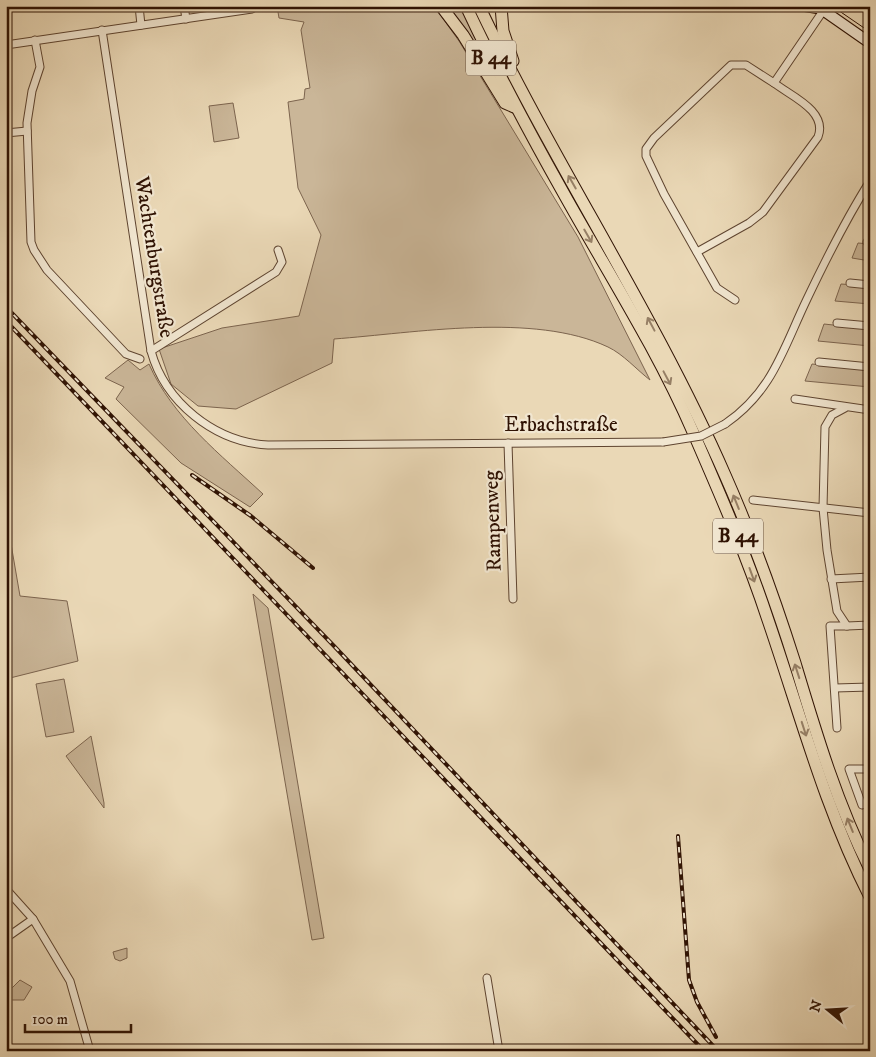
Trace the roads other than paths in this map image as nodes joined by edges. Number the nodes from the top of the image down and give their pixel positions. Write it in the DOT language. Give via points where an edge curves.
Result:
graph roads {
  1 [pos="139,6"];
  2 [pos="184,6"];
  3 [pos="254,6"];
  4 [pos="441,6"];
  5 [pos="466,6"];
  6 [pos="479,6"];
  7 [pos="501,6"];
  8 [pos="805,6"];
  9 [pos="819,8"];
  10 [pos="223,10"];
  11 [pos="186,19"];
  12 [pos="141,25"];
  13 [pos="102,30"];
  14 [pos="35,40"];
  15 [pos="870,43"];
  16 [pos="6,45"];
  17 [pos="774,83"];
  18 [pos="524,96"];
  19 [pos="517,108"];
  20 [pos="27,130"];
  21 [pos="6,133"];
  22 [pos="870,181"];
  23 [pos="278,250"];
  24 [pos="697,252"];
  25 [pos="850,283"];
  26 [pos="870,285"];
  27 [pos="735,300"];
  28 [pos="837,323"];
  29 [pos="870,326"];
  30 [pos="151,350"];
  31 [pos="140,359"];
  32 [pos="819,362"];
  33 [pos="870,367"];
  34 [pos="795,399"];
  35 [pos="845,408"];
  36 [pos="870,410"];
  37 [pos="508,443"];
  38 [pos="753,500"];
  39 [pos="823,508"];
  40 [pos="870,513"];
  41 [pos="870,577"];
  42 [pos="831,579"];
  43 [pos="513,599"];
  44 [pos="870,625"];
  45 [pos="848,626"];
  46 [pos="870,687"];
  47 [pos="836,688"];
  48 [pos="837,728"];
  49 [pos="870,769"];
  50 [pos="862,805"];
  51 [pos="870,869"];
  52 [pos="6,889"];
  53 [pos="870,897"];
  54 [pos="33,919"];
  55 [pos="6,938"];
  56 [pos="487,978"];
  57 [pos="90,1051"];
  58 [pos="499,1051"];
  1 -- 12 [label="street"];
  2 -- 11 [label="street"];
  3 -- 10 [label="street" via="252,9"];
  4 -- 19 [label="highway" via="466,39 505,103"];
  5 -- 19 [label="highway, B 44"];
  6 -- 18 [label="highway, B 44"];
  7 -- 18 [label="highway" via="503,31"];
  8 -- 9 [label="main road"];
  9 -- 15 [label="main road"];
  9 -- 17 [label="street"];
  10 -- 11 [label="street"];
  11 -- 12 [label="street"];
  12 -- 13 [label="street"];
  13 -- 14 [label="street"];
  13 -- 30 [label="street, Wachtenburgstraße"];
  14 -- 16 [label="street"];
  14 -- 20 [label="street" via="40,67 28,112"];
  17 -- 24 [label="street" via="816,114 820,124 818,137 763,212"];
  17 -- 24 [label="street" via="746,65 731,65 648,145 647,160"];
  51 -- 18 [label="highway, B 44, one-way" via="842,805 749,532 707,434 667,352"];
  19 -- 53 [label="highway, B 44, one-way" via="640,328 691,429 755,582 832,812"];
  20 -- 21 [label="street"];
  20 -- 31 [label="street" via="29,225 34,250 47,270 126,354"];
  22 -- 37 [label="street, Erbachstraße, bridge" via="813,288 775,371 750,404 725,424 701,436 663,442"];
  23 -- 30 [label="street, Wachtenburgstraße" via="282,262 276,272"];
  24 -- 27 [label="street" via="717,288"];
  25 -- 26 [label="street"];
  28 -- 29 [label="street"];
  30 -- 37 [label="street, Erbachstraße" via="160,375 178,401 212,428 240,441 268,445"];
  32 -- 33 [label="street"];
  34 -- 35 [label="street"];
  35 -- 36 [label="street"];
  35 -- 39 [label="street" via="832,415 825,427"];
  37 -- 43 [label="street, Rampenweg"];
  38 -- 39 [label="street"];
  39 -- 40 [label="street"];
  39 -- 42 [label="street"];
  41 -- 42 [label="street"];
  42 -- 45 [label="street" via="837,611"];
  44 -- 45 [label="street"];
  45 -- 47 [label="street" via="830,626"];
  46 -- 47 [label="street"];
  47 -- 48 [label="street"];
  49 -- 50 [label="street" via="849,769"];
  52 -- 54 [label="street"];
  54 -- 55 [label="street"];
  54 -- 57 [label="street" via="70,981"];
  56 -- 58 [label="street"];
}
